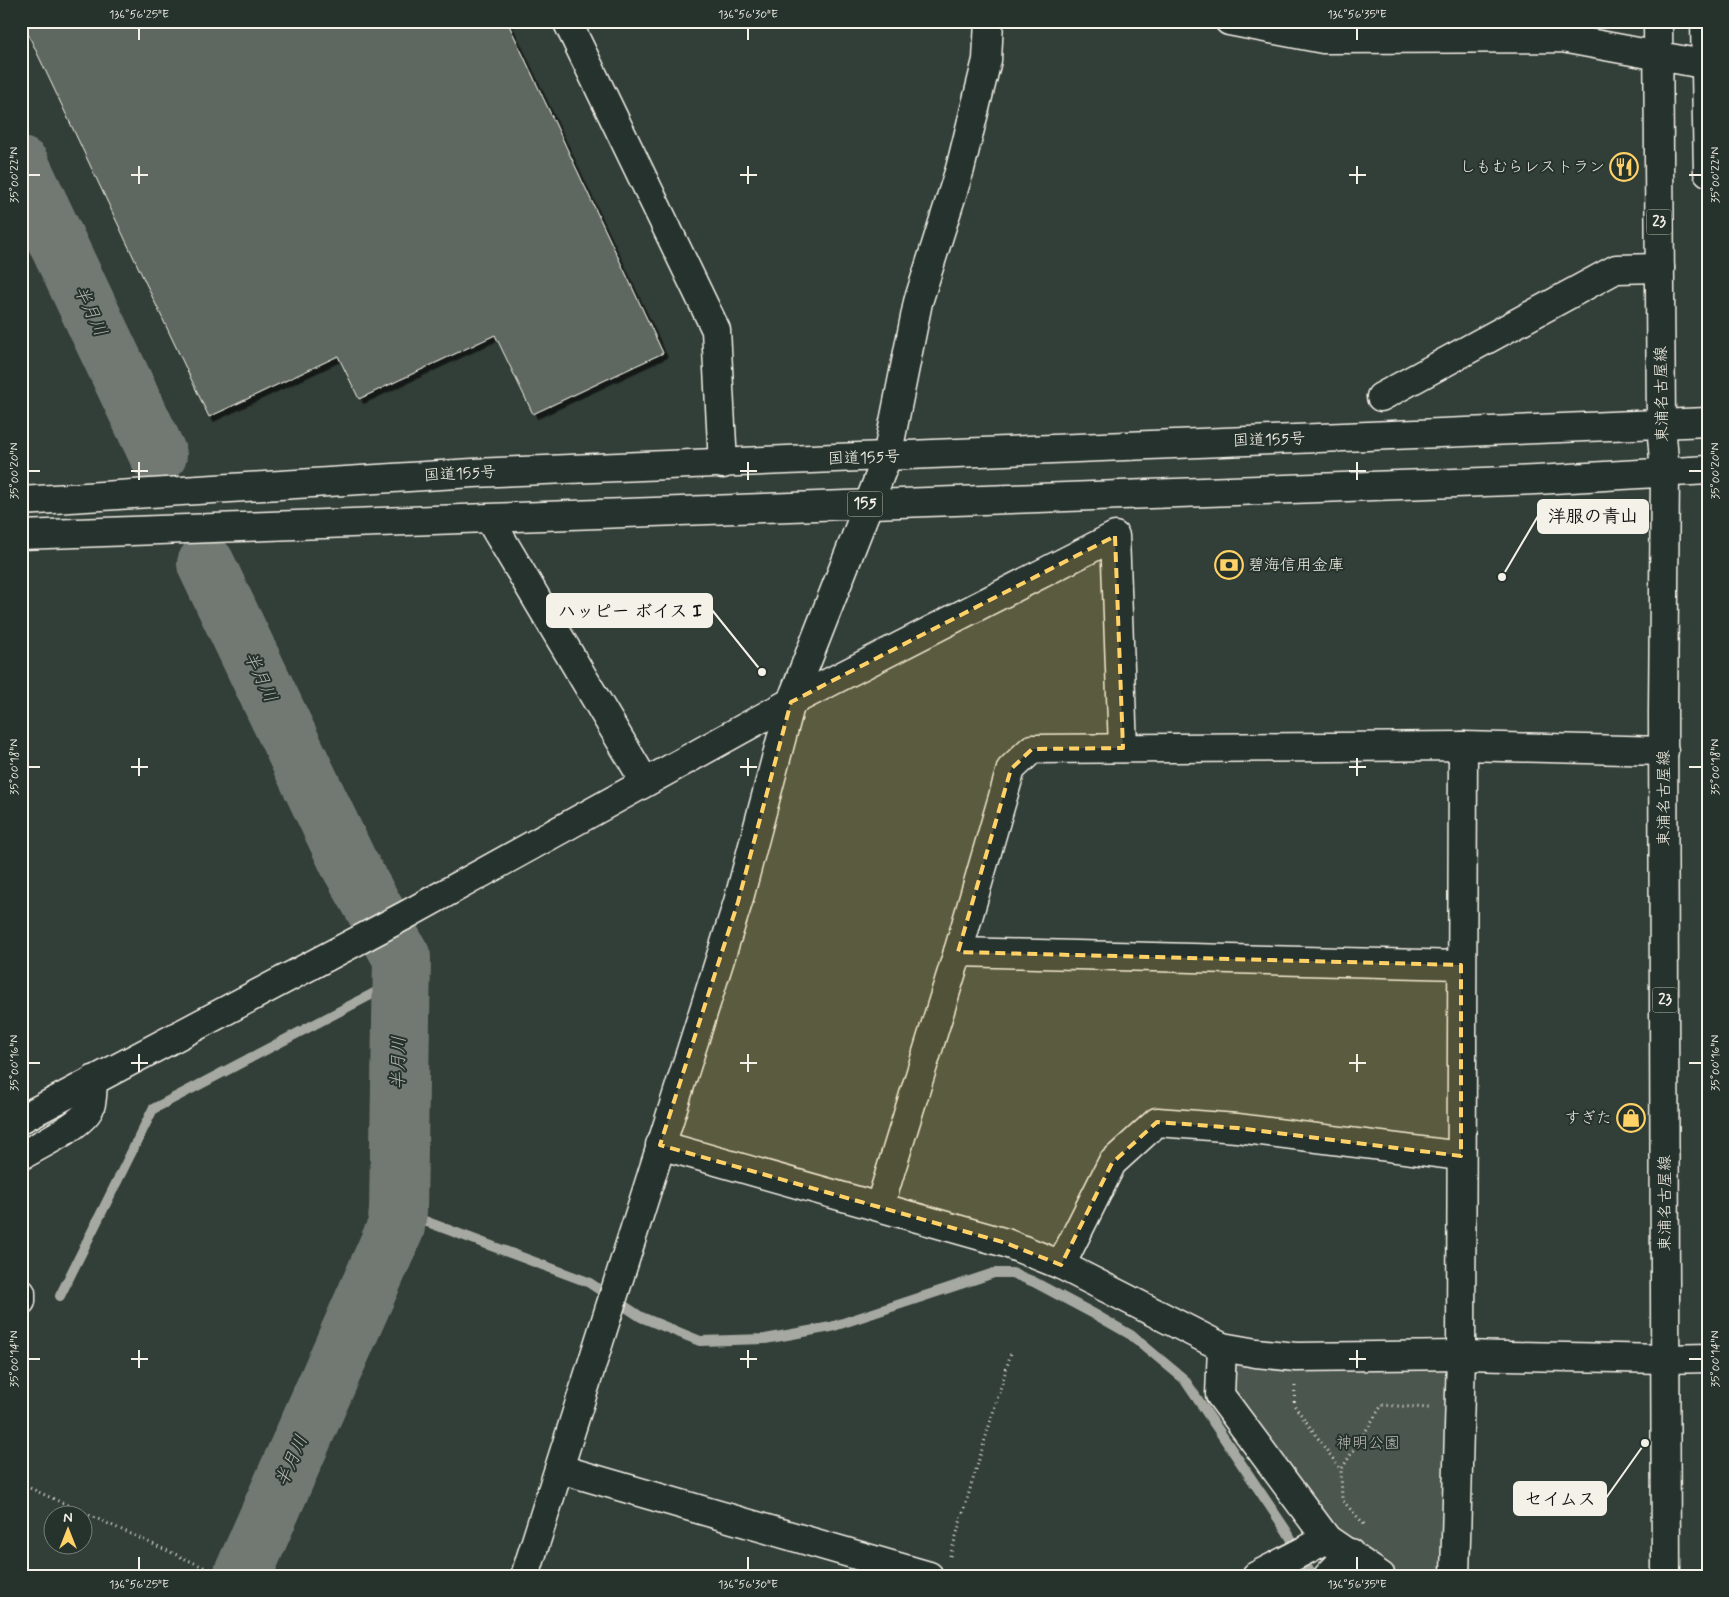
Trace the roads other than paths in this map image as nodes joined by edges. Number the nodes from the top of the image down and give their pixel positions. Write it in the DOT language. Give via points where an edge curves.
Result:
graph roads {
  1 [pos="567,21"];
  2 [pos="989,21"];
  3 [pos="1229,21"];
  4 [pos="1658,21"];
  5 [pos="1705,21"];
  6 [pos="1327,30"];
  7 [pos="1658,56"];
  8 [pos="1707,65"];
  9 [pos="1708,172"];
  10 [pos="1660,268"];
  11 [pos="1381,396"];
  12 [pos="1708,422"];
  13 [pos="1661,424"];
  14 [pos="887,457"];
  15 [pos="723,464"];
  16 [pos="1708,470"];
  17 [pos="1665,472"];
  18 [pos="21,501"];
  19 [pos="869,504"];
  20 [pos="490,520"];
  21 [pos="21,535"];
  22 [pos="791,702"];
  23 [pos="1463,746"];
  24 [pos="1123,748"];
  25 [pos="1664,752"];
  26 [pos="644,782"];
  27 [pos="958,952"];
  28 [pos="1461,965"];
  29 [pos="93,1080"];
  30 [pos="21,1119"];
  31 [pos="660,1145"];
  32 [pos="21,1156"];
  33 [pos="1461,1156"];
  34 [pos="880,1206"];
  35 [pos="1061,1265"];
  36 [pos="21,1293"];
  37 [pos="21,1301"];
  38 [pos="1222,1347"];
  39 [pos="1461,1355"];
  40 [pos="1708,1358"];
  41 [pos="1665,1359"];
  42 [pos="560,1469"];
  43 [pos="1327,1538"];
  44 [pos="1350,1554"];
  45 [pos="938,1568"];
  46 [pos="525,1576"];
  47 [pos="1256,1576"];
  48 [pos="1328,1576"];
  49 [pos="1381,1576"];
  50 [pos="1455,1576"];
  51 [pos="1666,1576"];
  1 -- 15 [label="main road" via="716,330"];
  2 -- 14 [label="main road" via="987,60 960,169 918,302"];
  3 -- 6 [label="main road"];
  4 -- 7 [label="main road, 東浦名古屋線 / 23"];
  5 -- 8 [label="main road"];
  6 -- 7 [label="main road" via="1562,38"];
  7 -- 8 [label="main road"];
  7 -- 10 [label="main road, 東浦名古屋線 / 23"];
  8 -- 9 [label="main road"];
  10 -- 11 [label="main road" via="1616,269"];
  10 -- 13 [label="main road, 東浦名古屋線 / 23"];
  12 -- 13 [label="main road, 国道155号"];
  13 -- 14 [label="main road, 国道155号"];
  13 -- 17 [label="main road, 東浦名古屋線 / 23"];
  14 -- 15 [label="main road, 国道155号"];
  14 -- 19 [label="main road"];
  15 -- 18 [label="main road, 国道155号" via="473,473"];
  16 -- 17 [label="main road, 155"];
  17 -- 19 [label="main road, 155" via="1536,480"];
  17 -- 25 [label="main road, 東浦名古屋線 / 23"];
  19 -- 20 [label="main road, 155"];
  19 -- 22 [label="main road"];
  20 -- 21 [label="main road, 155"];
  20 -- 26 [label="main road"];
  22 -- 24 [label="main road" via="1115,536"];
  22 -- 26 [label="main road"];
  22 -- 31 [label="main road" via="738,902"];
  23 -- 24 [label="main road"];
  23 -- 25 [label="main road"];
  23 -- 28 [label="main road"];
  24 -- 27 [label="main road" via="1032,749 1011,769"];
  25 -- 41 [label="main road, 東浦名古屋線 / 23"];
  26 -- 29 [label="main road" via="406,914"];
  27 -- 28 [label="main road"];
  27 -- 34 [label="main road"];
  28 -- 33 [label="main road"];
  29 -- 30 [label="main road"];
  29 -- 32 [label="main road" via="90,1109 73,1127"];
  31 -- 34 [label="main road"];
  31 -- 42 [label="main road"];
  33 -- 35 [label="main road" via="1237,1128 1157,1122 1112,1163"];
  33 -- 39 [label="main road"];
  34 -- 35 [label="main road" via="1006,1243"];
  35 -- 38 [label="main road"];
  36 -- 37 [label="main road"];
  38 -- 39 [label="main road" via="1296,1357"];
  38 -- 43 [label="main road" via="1220,1395"];
  39 -- 41 [label="main road"];
  39 -- 50 [label="main road"];
  40 -- 41 [label="main road"];
  41 -- 51 [label="main road, 東浦名古屋線 / 23"];
  42 -- 45 [label="main road"];
  42 -- 46 [label="main road"];
  43 -- 44 [label="main road"];
  43 -- 47 [label="main road"];
  44 -- 48 [label="main road"];
  44 -- 49 [label="main road"];
}
